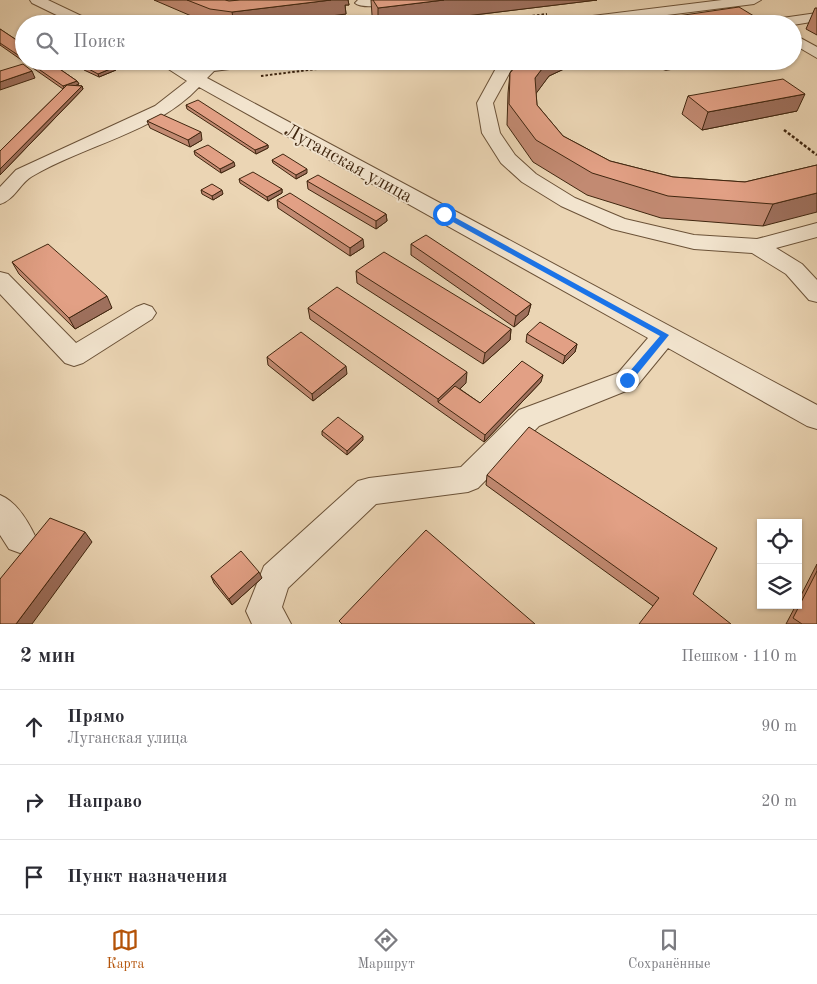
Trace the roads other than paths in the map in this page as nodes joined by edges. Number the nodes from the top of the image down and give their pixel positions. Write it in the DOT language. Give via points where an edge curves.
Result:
graph roads {
  1 [pos="36,0"];
  2 [pos="394,0"];
  3 [pos="754,0"];
  4 [pos="362,3"];
  5 [pos="705,3"];
  6 [pos="68,15"];
  7 [pos="622,15"];
  8 [pos="817,18"];
  9 [pos="802,20"];
  10 [pos="802,44"];
  11 [pos="817,53"];
  12 [pos="190,70"];
  13 [pos="206,70"];
  14 [pos="503,70"];
  15 [pos="196,72"];
  16 [pos="0,198"];
  17 [pos="817,230"];
  18 [pos="757,246"];
  19 [pos="0,280"];
  20 [pos="817,294"];
  21 [pos="144,313"];
  22 [pos="665,335"];
  23 [pos="817,418"];
  24 [pos="0,509"];
  25 [pos="20,538"];
  26 [pos="274,624"];
  1 -- 6 [label="street"];
  2 -- 4 [label="street"];
  3 -- 5 [label="street"];
  5 -- 7 [label="street"];
  8 -- 9 [label="street"];
  10 -- 11 [label="street"];
  12 -- 15 [label="street, Луганская улица"];
  13 -- 15 [label="street"];
  14 -- 18 [label="street" via="485,102 491,133 508,159 529,178 568,202 620,224 694,242"];
  15 -- 16 [label="street" via="174,102 23,174"];
  15 -- 22 [label="street, Луганская улица"];
  17 -- 18 [label="street"];
  18 -- 20 [label="street" via="794,270"];
  19 -- 21 [label="street" via="74,356"];
  22 -- 23 [label="street, Луганская улица"];
  22 -- 26 [label="street" via="627,380 529,418 468,479 369,491 276,577 263,611"];
  24 -- 25 [label="street"];
}
